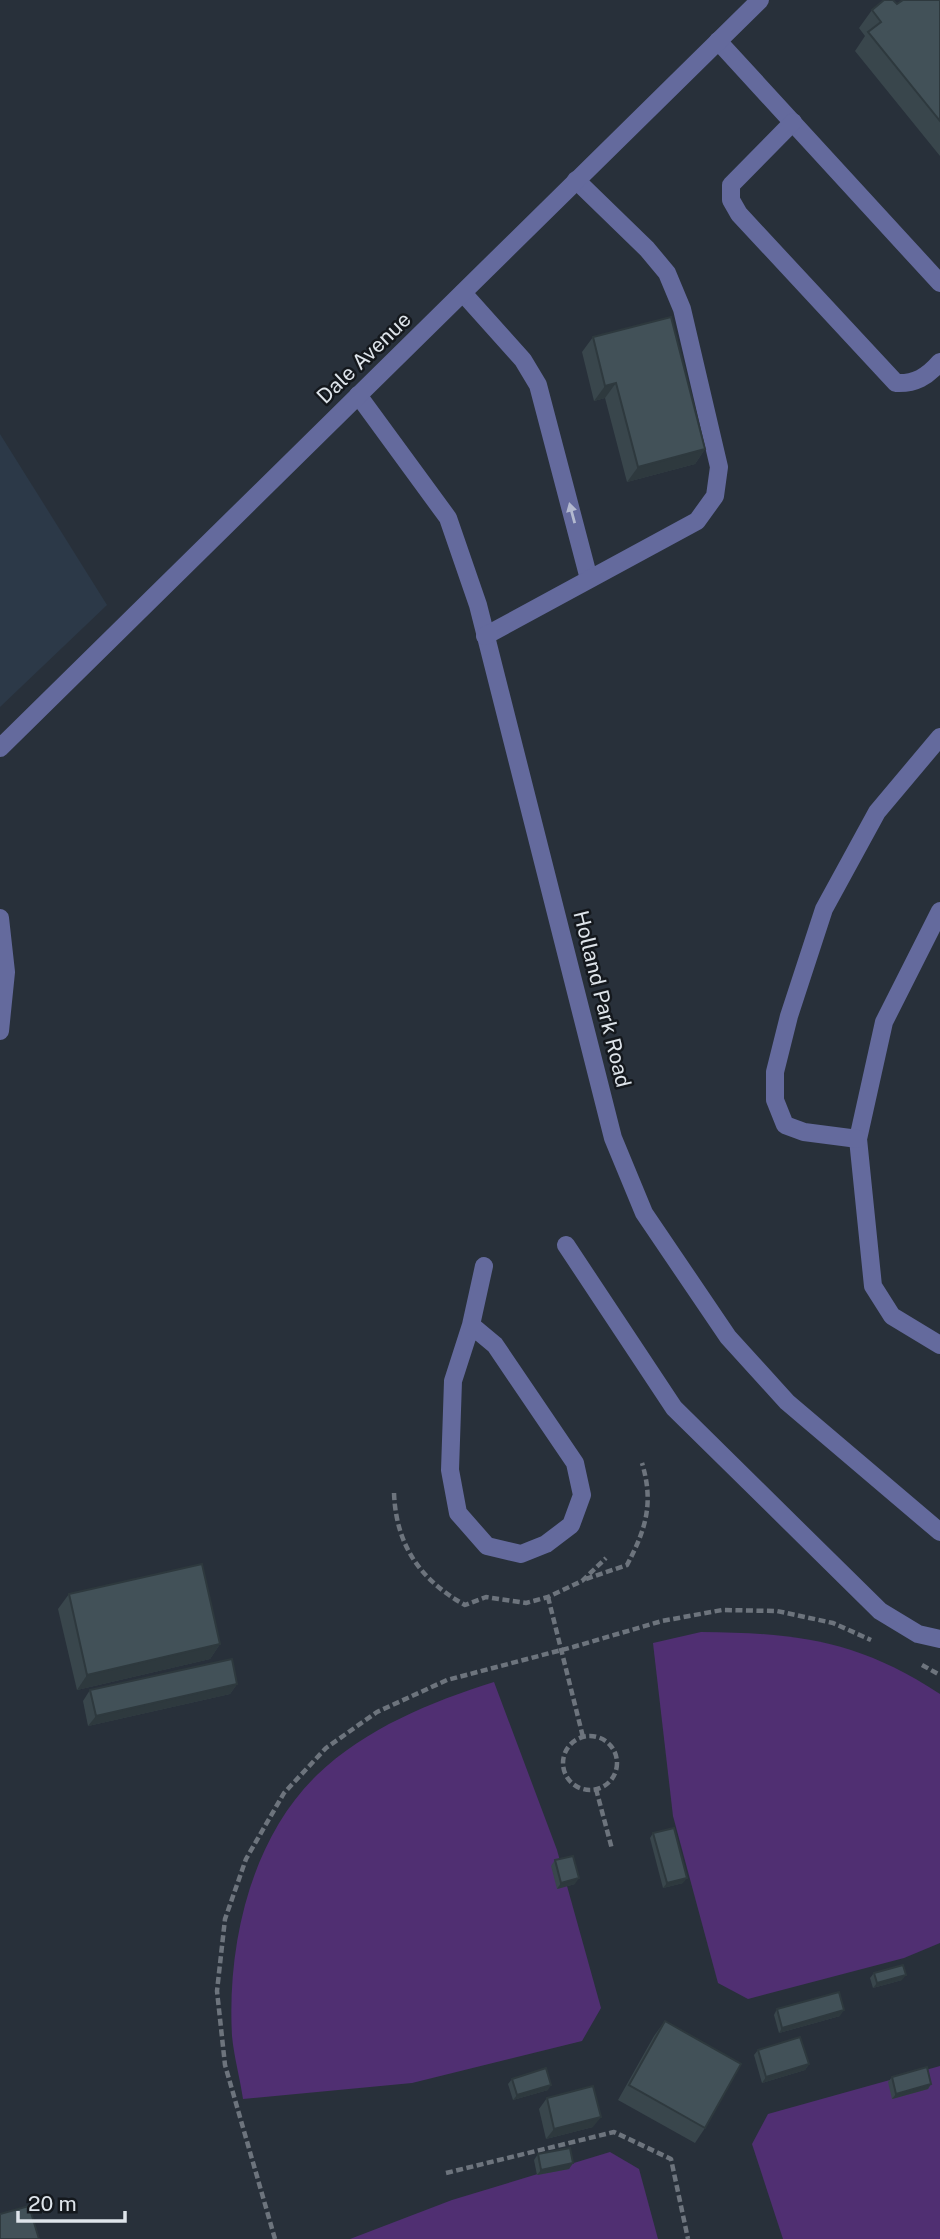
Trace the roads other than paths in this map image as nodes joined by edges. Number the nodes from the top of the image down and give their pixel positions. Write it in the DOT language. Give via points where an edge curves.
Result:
graph roads {
  1 [pos="760,0"];
  2 [pos="718,41"];
  3 [pos="793,122"];
  4 [pos="576,180"];
  5 [pos="940,283"];
  6 [pos="463,293"];
  7 [pos="940,362"];
  8 [pos="358,395"];
  9 [pos="589,579"];
  10 [pos="485,636"];
  11 [pos="940,737"];
  12 [pos="0,748"];
  13 [pos="940,911"];
  14 [pos="0,918"];
  15 [pos="0,1031"];
  16 [pos="858,1139"];
  17 [pos="566,1245"];
  18 [pos="484,1266"];
  19 [pos="471,1325"];
  20 [pos="940,1345"];
  21 [pos="940,1532"];
  22 [pos="940,1639"];
  1 -- 2 [label="street, Dale Avenue"];
  2 -- 3 [label="street"];
  2 -- 4 [label="street, Dale Avenue"];
  3 -- 5 [label="street"];
  3 -- 7 [label="street" via="731,186 731,200 739,214 896,383 911,384"];
  4 -- 6 [label="street, Dale Avenue"];
  4 -- 9 [label="street" via="667,273 682,309 719,467 715,496 697,522"];
  6 -- 8 [label="street, Dale Avenue"];
  9 -- 6 [label="street, one-way" via="538,385 523,360"];
  8 -- 10 [label="street, Holland Park Road" via="448,518"];
  8 -- 12 [label="street, Dale Avenue"];
  9 -- 10 [label="street"];
  10 -- 21 [label="street, Holland Park Road" via="613,1138 644,1213 728,1337 787,1402"];
  11 -- 16 [label="street" via="877,813 824,909 775,1072 775,1100 785,1125"];
  13 -- 16 [label="street" via="884,1022"];
  14 -- 15 [label="street" via="6,972"];
  16 -- 20 [label="street" via="873,1286 892,1317"];
  17 -- 22 [label="street" via="674,1408 880,1611 918,1634"];
  18 -- 19 [label="street"];
  19 -- 19 [label="street" via="453,1381 450,1470 458,1514 487,1546 521,1554 546,1544 571,1525 582,1495 575,1463 495,1345"];
}
